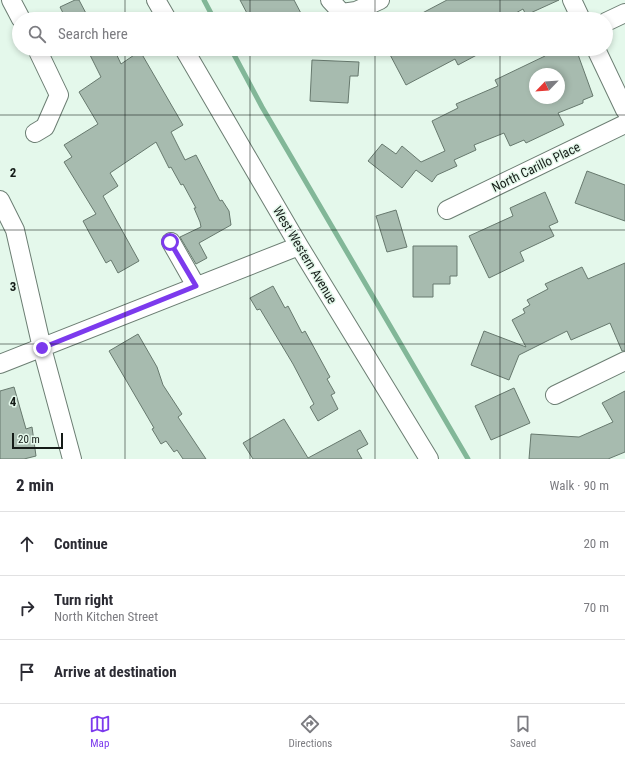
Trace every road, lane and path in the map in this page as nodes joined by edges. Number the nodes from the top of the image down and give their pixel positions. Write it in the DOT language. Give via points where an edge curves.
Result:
graph roads {
  1 [pos="11,0"];
  2 [pos="156,0"];
  3 [pos="330,0"];
  4 [pos="380,0"];
  5 [pos="572,0"];
  6 [pos="17,12"];
  7 [pos="163,12"];
  8 [pos="341,12"];
  9 [pos="349,12"];
  10 [pos="578,12"];
  11 [pos="625,13"];
  12 [pos="613,19"];
  13 [pos="40,56"];
  14 [pos="188,56"];
  15 [pos="599,56"];
  16 [pos="625,110"];
  17 [pos="625,124"];
  18 [pos="35,133"];
  19 [pos="0,200"];
  20 [pos="447,210"];
  21 [pos="170,242"];
  22 [pos="299,246"];
  23 [pos="196,286"];
  24 [pos="42,348"];
  25 [pos="625,360"];
  26 [pos="0,364"];
  27 [pos="555,394"];
  28 [pos="72,459"];
  29 [pos="429,459"];
  1 -- 6 [label="street"];
  2 -- 7 [label="street"];
  3 -- 8 [label="street"];
  4 -- 9 [label="street"];
  5 -- 10 [label="street"];
  11 -- 12 [label="street"];
  13 -- 18 [label="street" via="59,94 45,127"];
  14 -- 22 [label="street, West Western Avenue"];
  15 -- 16 [label="street"];
  17 -- 20 [label="street, North Carillo Place"];
  19 -- 24 [label="street" via="15,230"];
  21 -- 23 [label="street"];
  22 -- 23 [label="street"];
  22 -- 29 [label="street, West Western Avenue"];
  23 -- 24 [label="street"];
  24 -- 26 [label="street"];
  24 -- 28 [label="street"];
  25 -- 27 [label="street"];
}
